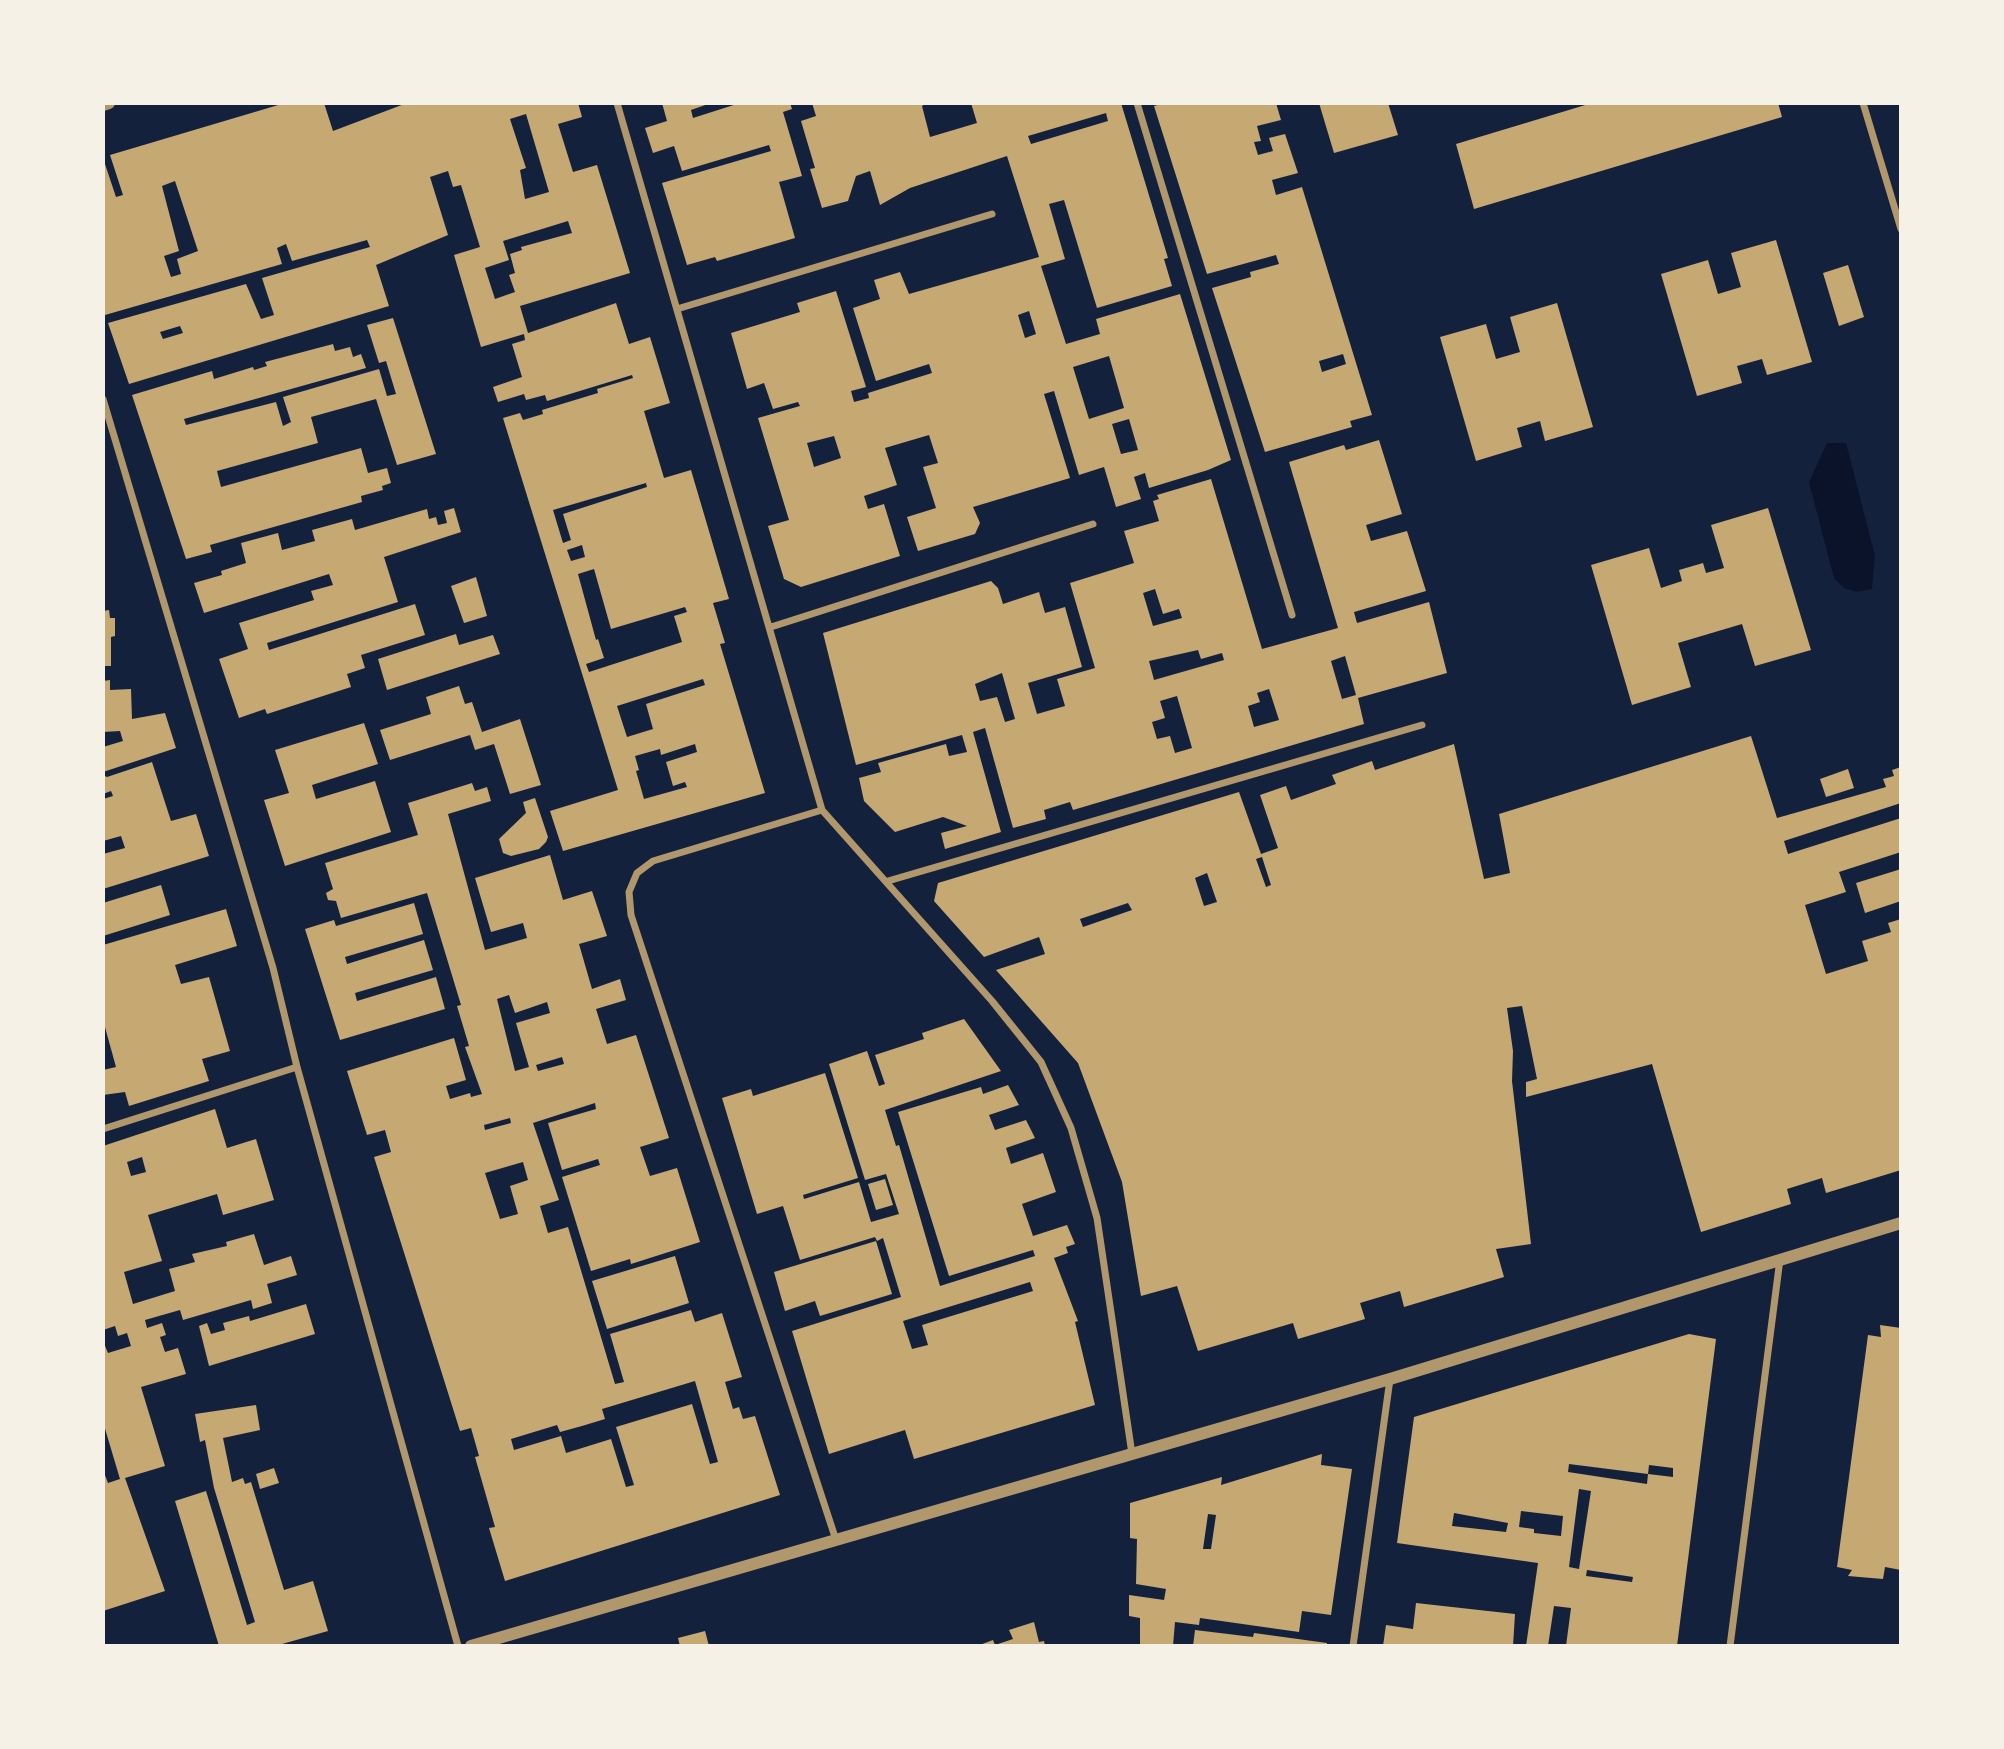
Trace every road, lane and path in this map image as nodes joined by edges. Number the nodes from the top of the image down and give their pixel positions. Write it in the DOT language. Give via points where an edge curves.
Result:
graph roads {
  1 [pos="109,103"];
  2 [pos="617,103"];
  3 [pos="1137,103"];
  4 [pos="1863,103"];
  5 [pos="103,105"];
  6 [pos="992,215"];
  7 [pos="1901,229"];
  8 [pos="677,309"];
  9 [pos="103,399"];
  10 [pos="1093,524"];
  11 [pos="1292,615"];
  12 [pos="771,627"];
  13 [pos="1422,725"];
  14 [pos="822,810"];
  15 [pos="888,881"];
  16 [pos="297,1067"];
  17 [pos="103,1129"];
  18 [pos="1901,1223"];
  19 [pos="1780,1259"];
  20 [pos="1390,1380"];
  21 [pos="1132,1454"];
  22 [pos="837,1542"];
  23 [pos="458,1646"];
  24 [pos="471,1646"];
  25 [pos="1353,1646"];
  26 [pos="1730,1646"];
  1 -- 5 [label="street"];
  2 -- 8 [label="street"];
  3 -- 11 [label="street"];
  4 -- 7 [label="street"];
  6 -- 8 [label="street"];
  8 -- 12 [label="street"];
  9 -- 16 [label="street" via="218,775 274,968"];
  10 -- 12 [label="street"];
  12 -- 14 [label="street"];
  13 -- 15 [label="street"];
  14 -- 15 [label="street"];
  14 -- 22 [label="street" via="653,861 637,873 629,892 635,928"];
  15 -- 21 [label="street" via="1041,1062 1072,1128 1097,1218"];
  16 -- 17 [label="street"];
  16 -- 23 [label="street"];
  18 -- 19 [label="street"];
  19 -- 20 [label="street"];
  19 -- 26 [label="street"];
  20 -- 21 [label="street"];
  20 -- 25 [label="street"];
  21 -- 22 [label="street"];
  22 -- 24 [label="street"];
}
